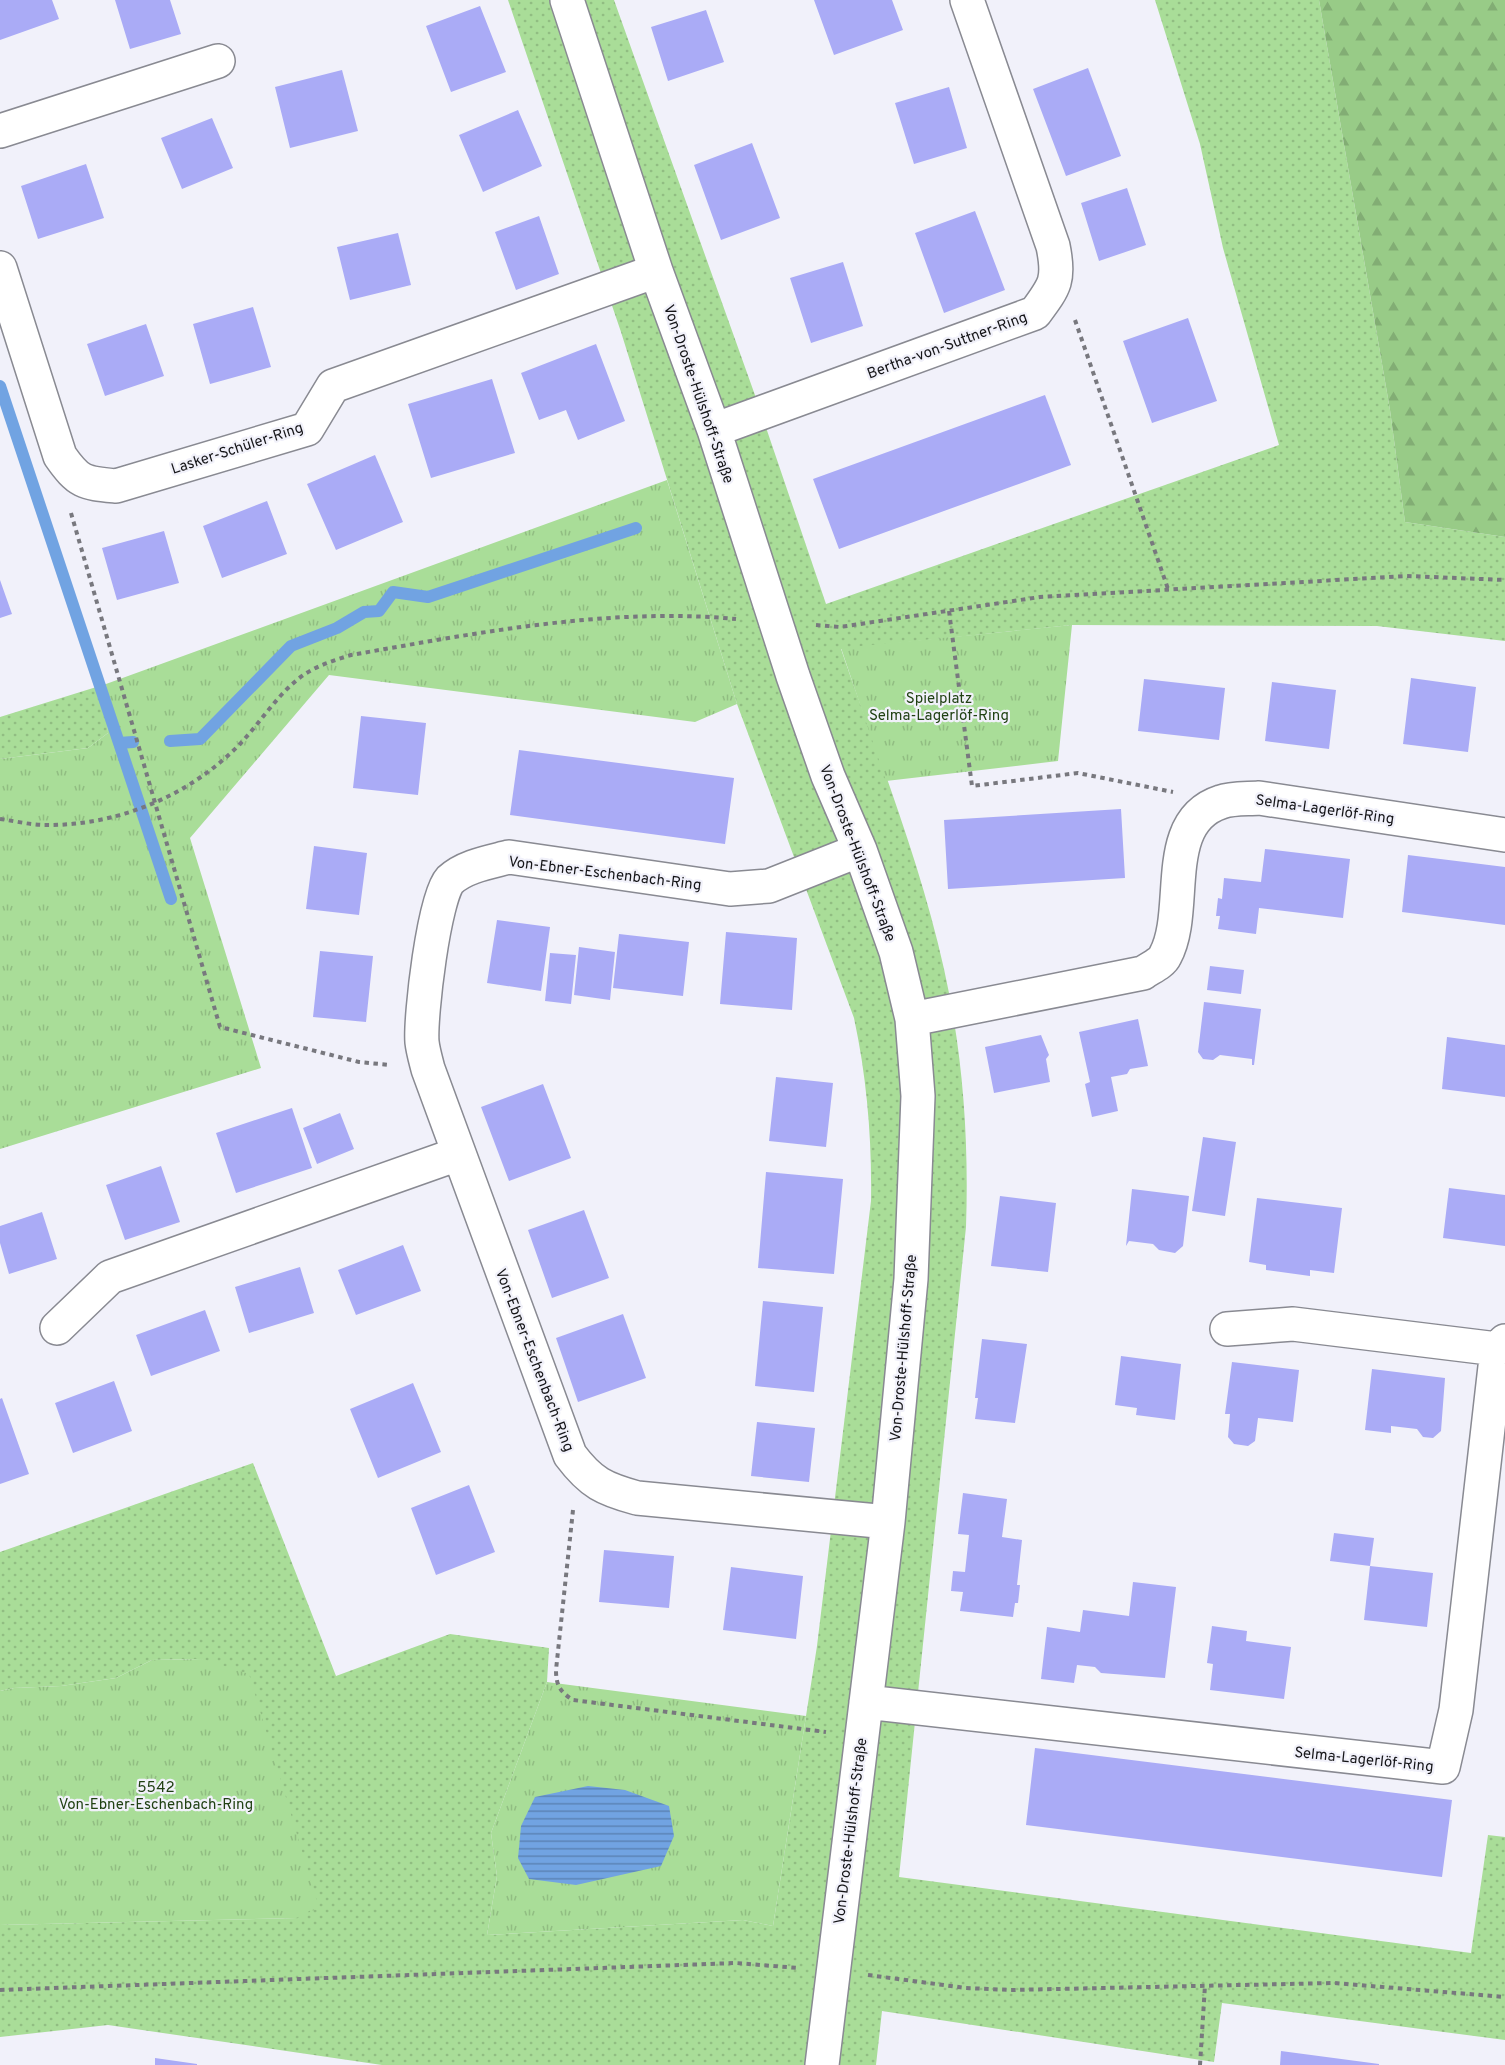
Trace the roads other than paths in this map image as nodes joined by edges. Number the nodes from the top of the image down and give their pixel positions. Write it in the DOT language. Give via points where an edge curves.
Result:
graph roads {
  1 [pos="567,0"];
  2 [pos="967,0"];
  3 [pos="218,61"];
  4 [pos="0,131"];
  5 [pos="0,268"];
  6 [pos="656,271"];
  7 [pos="714,430"];
  8 [pos="1505,835"];
  9 [pos="860,850"];
  10 [pos="912,1019"];
  11 [pos="458,1154"];
  12 [pos="57,1328"];
  13 [pos="1227,1329"];
  14 [pos="1501,1345"];
  15 [pos="888,1522"];
  16 [pos="866,1702"];
  17 [pos="822,2065"];
  1 -- 6 [label="street, Von-Droste-Hülshoff-Straße"];
  2 -- 7 [label="street, Bertha-von-Suttner-Ring" via="1053,246 1058,271 1049,295 1035,313"];
  3 -- 4 [label="street"];
  5 -- 6 [label="street, Lasker-Schüler-Ring" via="60,456 75,476 91,484 116,486 307,429 333,386"];
  6 -- 7 [label="street, Von-Droste-Hülshoff-Straße"];
  7 -- 9 [label="street, Von-Droste-Hülshoff-Straße" via="828,776"];
  8 -- 10 [label="street, Selma-Lagerlöf-Ring" via="1258,798 1221,802 1198,817 1183,840 1171,939 1165,957 1143,973"];
  9 -- 10 [label="street, Von-Droste-Hülshoff-Straße" via="896,952"];
  9 -- 11 [label="street, Von-Ebner-Eschenbach-Ring" via="769,886 730,889 509,857 475,866 449,881 437,912 422,1042"];
  10 -- 15 [label="street, Von-Droste-Hülshoff-Straße" via="918,1096 910,1279"];
  11 -- 12 [label="street" via="110,1277"];
  11 -- 15 [label="street, Von-Ebner-Eschenbach-Ring" via="570,1455 585,1475 605,1490 637,1498"];
  13 -- 14 [label="street, Selma-Lagerlöf-Ring" via="1293,1324"];
  14 -- 16 [label="street, Selma-Lagerlöf-Ring" via="1456,1710 1443,1767"];
  15 -- 16 [label="street, Von-Droste-Hülshoff-Straße"];
  16 -- 17 [label="street, Von-Droste-Hülshoff-Straße"];
}
